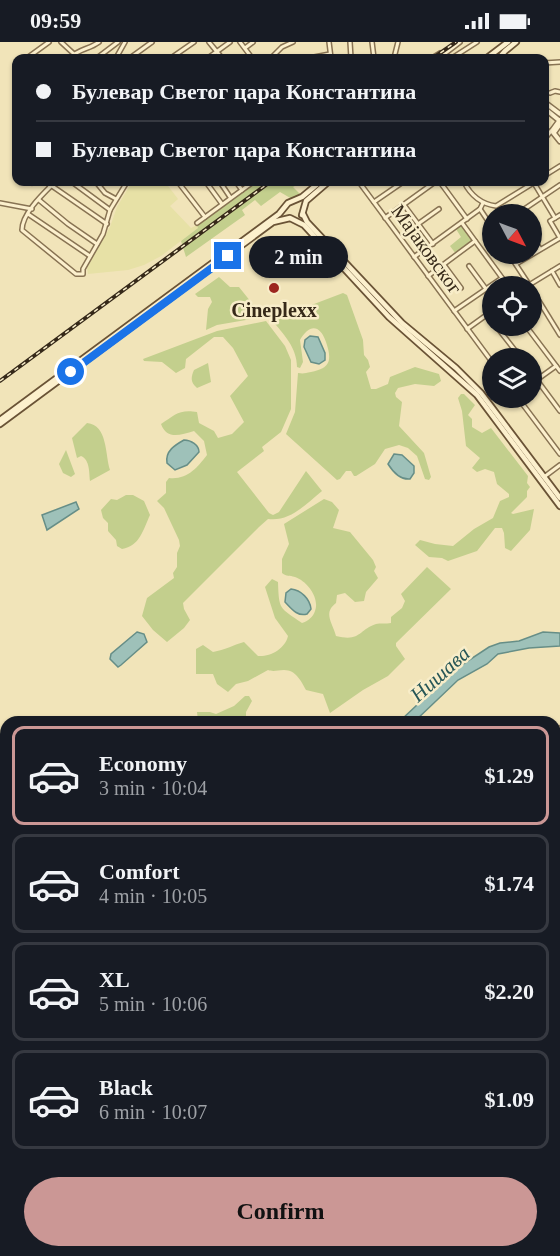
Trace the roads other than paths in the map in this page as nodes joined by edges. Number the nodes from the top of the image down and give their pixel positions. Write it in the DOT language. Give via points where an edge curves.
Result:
graph roads {
  1 [pos="49,42"];
  2 [pos="61,42"];
  3 [pos="99,42"];
  4 [pos="118,42"];
  5 [pos="152,42"];
  6 [pos="194,42"];
  7 [pos="209,42"];
  8 [pos="230,42"];
  9 [pos="240,42"];
  10 [pos="253,42"];
  11 [pos="293,42"];
  12 [pos="329,42"];
  13 [pos="460,42"];
  14 [pos="477,42"];
  15 [pos="501,42"];
  16 [pos="508,42"];
  17 [pos="516,42"];
  18 [pos="244,48"];
  19 [pos="501,49"];
  20 [pos="217,52"];
  21 [pos="31,54"];
  22 [pos="74,54"];
  23 [pos="102,54"];
  24 [pos="136,54"];
  25 [pos="177,54"];
  26 [pos="214,54"];
  27 [pos="249,54"];
  28 [pos="275,54"];
  29 [pos="330,54"];
  30 [pos="444,54"];
  31 [pos="458,54"];
  32 [pos="497,54"];
  33 [pos="500,54"];
  34 [pos="560,92"];
  35 [pos="550,93"];
  36 [pos="559,122"];
  37 [pos="552,130"];
  38 [pos="549,134"];
  39 [pos="555,135"];
  40 [pos="560,141"];
  41 [pos="560,185"];
  42 [pos="51,186"];
  43 [pos="77,186"];
  44 [pos="99,186"];
  45 [pos="123,186"];
  46 [pos="181,186"];
  47 [pos="209,186"];
  48 [pos="222,186"];
  49 [pos="239,186"];
  50 [pos="247,186"];
  51 [pos="315,186"];
  52 [pos="323,186"];
  53 [pos="362,186"];
  54 [pos="397,186"];
  55 [pos="430,186"];
  56 [pos="443,186"];
  57 [pos="466,186"];
  58 [pos="528,186"];
  59 [pos="536,186"];
  60 [pos="242,189"];
  61 [pos="542,197"];
  62 [pos="230,198"];
  63 [pos="116,199"];
  64 [pos="39,200"];
  65 [pos="295,201"];
  66 [pos="374,202"];
  67 [pos="0,203"];
  68 [pos="483,203"];
  69 [pos="222,204"];
  70 [pos="532,204"];
  71 [pos="404,205"];
  72 [pos="285,208"];
  73 [pos="32,209"];
  74 [pos="439,209"];
  75 [pos="480,209"];
  76 [pos="110,210"];
  77 [pos="303,211"];
  78 [pos="482,212"];
  79 [pos="28,214"];
  80 [pos="560,215"];
  81 [pos="205,217"];
  82 [pos="385,218"];
  83 [pos="555,218"];
  84 [pos="293,219"];
  85 [pos="467,219"];
  86 [pos="197,223"];
  87 [pos="462,223"];
  88 [pos="107,224"];
  89 [pos="418,224"];
  90 [pos="560,238"];
  91 [pos="475,241"];
  92 [pos="97,244"];
  93 [pos="433,244"];
  94 [pos="542,248"];
  95 [pos="90,256"];
  96 [pos="414,257"];
  97 [pos="516,264"];
  98 [pos="444,265"];
  99 [pos="469,266"];
  100 [pos="560,266"];
  101 [pos="552,271"];
  102 [pos="428,276"];
  103 [pos="501,276"];
  104 [pos="524,276"];
  105 [pos="542,278"];
  106 [pos="482,284"];
  107 [pos="560,285"];
  108 [pos="461,288"];
  109 [pos="482,292"];
  110 [pos="542,305"];
  111 [pos="454,311"];
  112 [pos="482,318"];
  113 [pos="560,320"];
  114 [pos="554,324"];
  115 [pos="467,329"];
  116 [pos="560,335"];
  117 [pos="504,336"];
  118 [pos="534,336"];
  119 [pos="513,348"];
  120 [pos="482,349"];
  121 [pos="556,366"];
  122 [pos="560,371"];
  123 [pos="542,376"];
  124 [pos="542,387"];
  125 [pos="526,408"];
  126 [pos="560,411"];
  127 [pos="0,422"];
  128 [pos="560,454"];
  129 [pos="560,465"];
  130 [pos="544,477"];
  131 [pos="560,498"];
  132 [pos="560,506"];
  1 -- 21 [label="street"];
  2 -- 22 [label="street"];
  3 -- 22 [label="street"];
  4 -- 23 [label="street"];
  5 -- 24 [label="street"];
  6 -- 25 [label="street"];
  7 -- 20 [label="street"];
  8 -- 20 [label="street"];
  9 -- 18 [label="street"];
  10 -- 18 [label="street"];
  11 -- 28 [label="street"];
  12 -- 29 [label="street"];
  13 -- 30 [label="street"];
  14 -- 31 [label="street"];
  15 -- 19 [label="street"];
  16 -- 19 [label="main road"];
  17 -- 33 [label="main road"];
  18 -- 27 [label="street"];
  19 -- 32 [label="main road"];
  20 -- 26 [label="street"];
  34 -- 35 [label="street"];
  36 -- 37 [label="street"];
  36 -- 39 [label="street"];
  37 -- 38 [label="street"];
  37 -- 39 [label="street"];
  39 -- 40 [label="street"];
  41 -- 61 [label="street"];
  42 -- 64 [label="street"];
  42 -- 88 [label="street"];
  43 -- 76 [label="street"];
  44 -- 63 [label="street"];
  45 -- 63 [label="street"];
  46 -- 81 [label="street"];
  47 -- 69 [label="street"];
  48 -- 62 [label="street"];
  49 -- 60 [label="street"];
  50 -- 60 [label="street"];
  51 -- 65 [label="main road"];
  52 -- 77 [label="main road" via="310,196"];
  53 -- 66 [label="street, Мајаковског"];
  54 -- 66 [label="street"];
  55 -- 71 [label="street"];
  56 -- 85 [label="street"];
  57 -- 68 [label="street"];
  58 -- 68 [label="street" via="499,206"];
  59 -- 61 [label="street"];
  60 -- 62 [label="street"];
  61 -- 70 [label="street"];
  61 -- 83 [label="street"];
  62 -- 69 [label="street"];
  63 -- 76 [label="street"];
  64 -- 73 [label="street"];
  64 -- 92 [label="street"];
  65 -- 72 [label="main road"];
  65 -- 77 [label="main road" via="301,203"];
  66 -- 82 [label="street, Мајаковског"];
  67 -- 73 [label="street"];
  68 -- 75 [label="street"];
  69 -- 81 [label="street"];
  71 -- 82 [label="street"];
  71 -- 89 [label="street"];
  72 -- 84 [label="main road"];
  72 -- 127 [label="main road"];
  73 -- 79 [label="street"];
  74 -- 89 [label="street"];
  75 -- 78 [label="street"];
  75 -- 85 [label="street"];
  76 -- 88 [label="street"];
  77 -- 84 [label="main road"];
  77 -- 130 [label="main road" via="307,222 394,316 481,393"];
  79 -- 95 [label="street"];
  79 -- 95 [label="street" via="22,230 73,273 83,274"];
  80 -- 83 [label="street"];
  81 -- 86 [label="street"];
  82 -- 96 [label="street, Мајаковског"];
  83 -- 90 [label="street" via="550,221"];
  84 -- 127 [label="main road" via="273,222"];
  84 -- 132 [label="main road" via="307,228 389,316 471,388"];
  85 -- 87 [label="street"];
  87 -- 91 [label="street"];
  87 -- 93 [label="street"];
  88 -- 92 [label="street"];
  89 -- 93 [label="street"];
  90 -- 94 [label="street"];
  91 -- 98 [label="street"];
  91 -- 103 [label="street"];
  92 -- 95 [label="street"];
  93 -- 96 [label="street"];
  96 -- 102 [label="street, Мајаковског"];
  97 -- 104 [label="street"];
  98 -- 102 [label="street"];
  98 -- 108 [label="street"];
  99 -- 106 [label="street"];
  100 -- 101 [label="street"];
  101 -- 105 [label="street"];
  101 -- 107 [label="street"];
  102 -- 111 [label="street, Мајаковског"];
  109 -- 111 [label="street"];
  110 -- 114 [label="street"];
  111 -- 115 [label="street, Мајаковског"];
  112 -- 115 [label="street"];
  113 -- 114 [label="street"];
  114 -- 116 [label="street"];
  115 -- 120 [label="street, Мајаковског"];
  117 -- 119 [label="street"];
  118 -- 121 [label="street"];
  121 -- 122 [label="street"];
  121 -- 123 [label="street"];
  124 -- 126 [label="street"];
  125 -- 128 [label="street"];
  129 -- 130 [label="street"];
  130 -- 131 [label="main road"];
}
